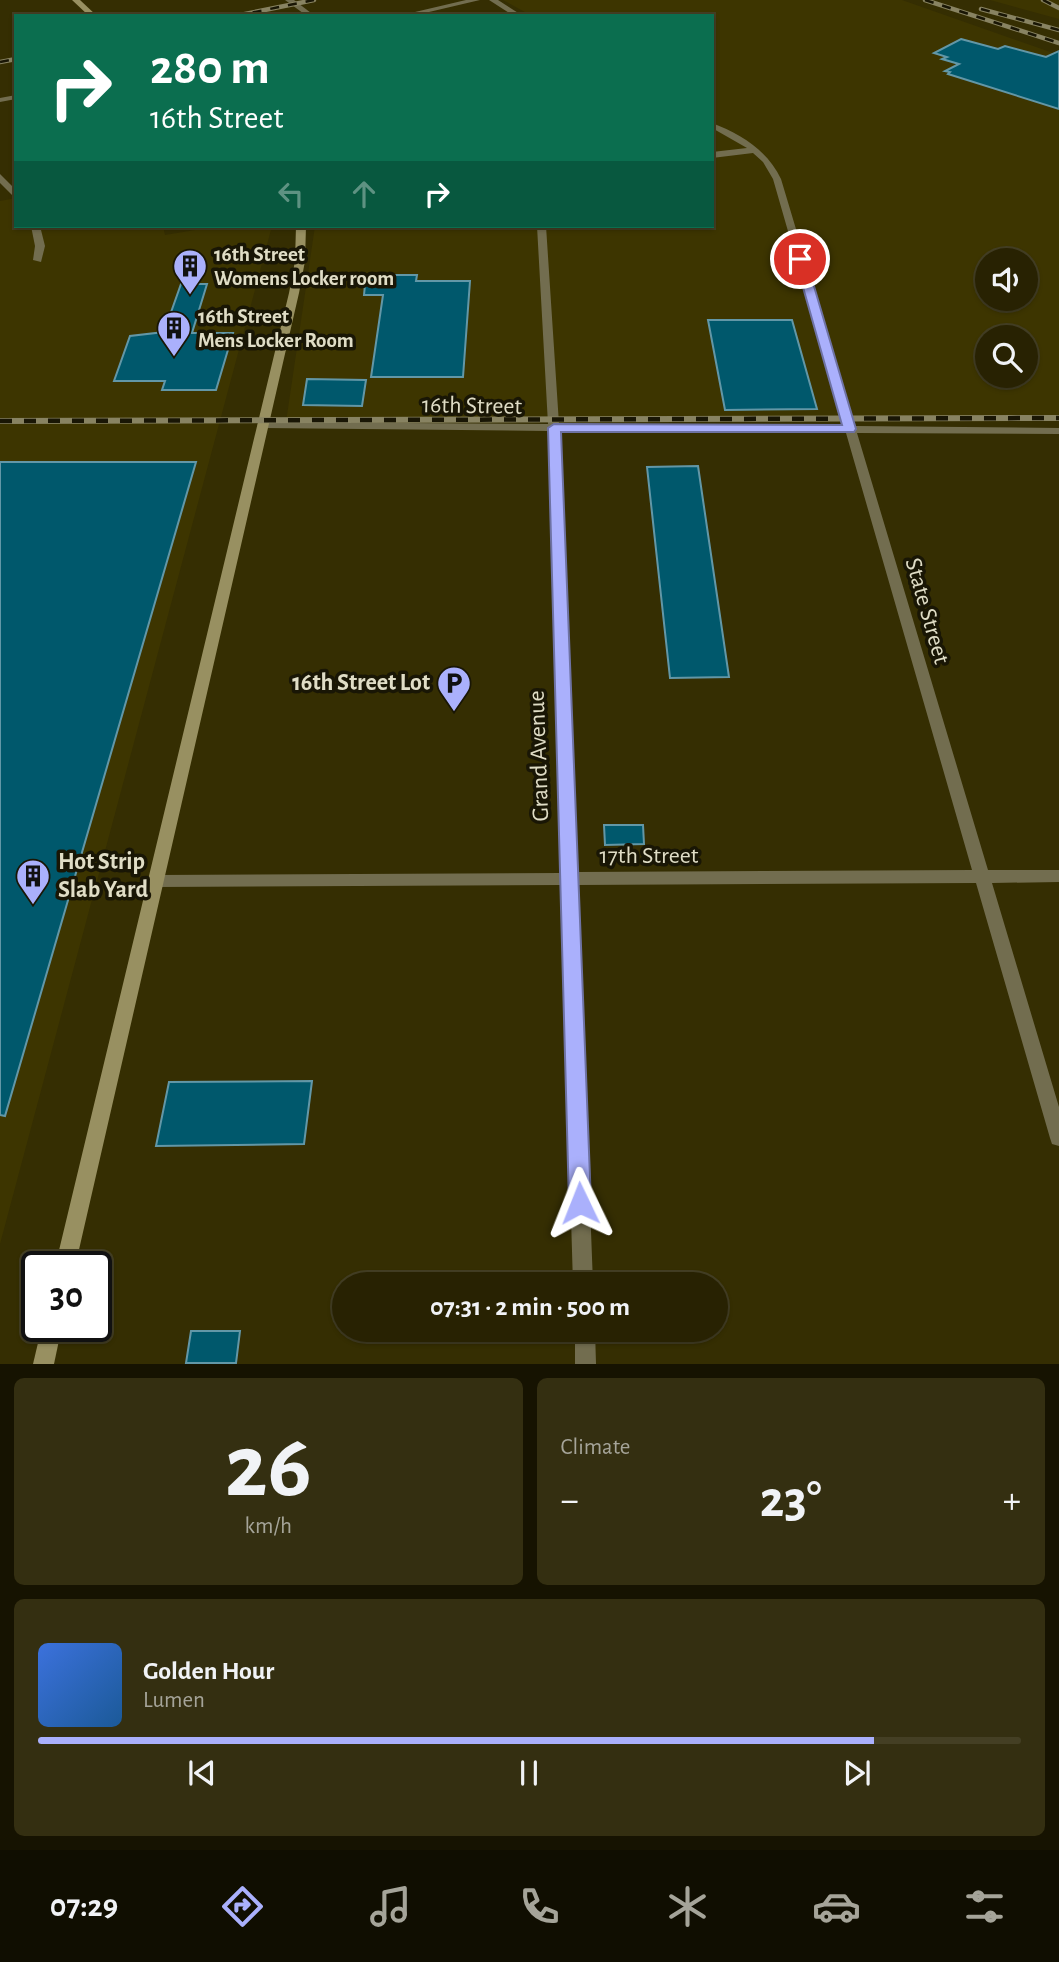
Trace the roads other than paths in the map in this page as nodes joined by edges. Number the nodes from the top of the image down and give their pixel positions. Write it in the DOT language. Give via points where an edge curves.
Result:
graph roads {
  1 [pos="76,0"];
  2 [pos="289,0"];
  3 [pos="476,0"];
  4 [pos="493,0"];
  5 [pos="92,14"];
  6 [pos="309,14"];
  7 [pos="410,14"];
  8 [pos="517,14"];
  9 [pos="714,126"];
  10 [pos="755,150"];
  11 [pos="714,155"];
  12 [pos="0,177"];
  13 [pos="14,194"];
  14 [pos="36,228"];
  15 [pos="300,228"];
  16 [pos="542,228"];
  17 [pos="38,260"];
  18 [pos="263,425"];
  19 [pos="554,428"];
  20 [pos="850,429"];
  21 [pos="1059,431"];
  22 [pos="1059,876"];
  23 [pos="981,877"];
  24 [pos="569,879"];
  25 [pos="156,881"];
  26 [pos="1059,1138"];
  27 [pos="69,1251"];
  28 [pos="583,1272"];
  29 [pos="48,1342"];
  30 [pos="585,1342"];
  31 [pos="43,1363"];
  32 [pos="586,1363"];
  1 -- 5 [label="main road"];
  2 -- 6 [label="street"];
  3 -- 7 [label="street"];
  4 -- 8 [label="street"];
  9 -- 10 [label="street, State Street"];
  10 -- 11 [label="street"];
  10 -- 20 [label="street, State Street" via="777,179"];
  12 -- 13 [label="street"];
  14 -- 17 [label="street"];
  15 -- 18 [label="main road" via="294,293"];
  16 -- 19 [label="street, Grand Avenue"];
  18 -- 19 [label="street, 16th Street"];
  18 -- 25 [label="main road"];
  19 -- 20 [label="street, 16th Street"];
  19 -- 24 [label="street, Grand Avenue"];
  20 -- 21 [label="street, 16th Street"];
  20 -- 23 [label="street, State Street"];
  22 -- 23 [label="street, 17th Street"];
  23 -- 24 [label="street, 17th Street"];
  23 -- 26 [label="street, State Street"];
  24 -- 25 [label="street, 17th Street"];
  24 -- 28 [label="street, Grand Avenue"];
  25 -- 27 [label="main road"];
  29 -- 31 [label="main road"];
  30 -- 32 [label="street"];
}
